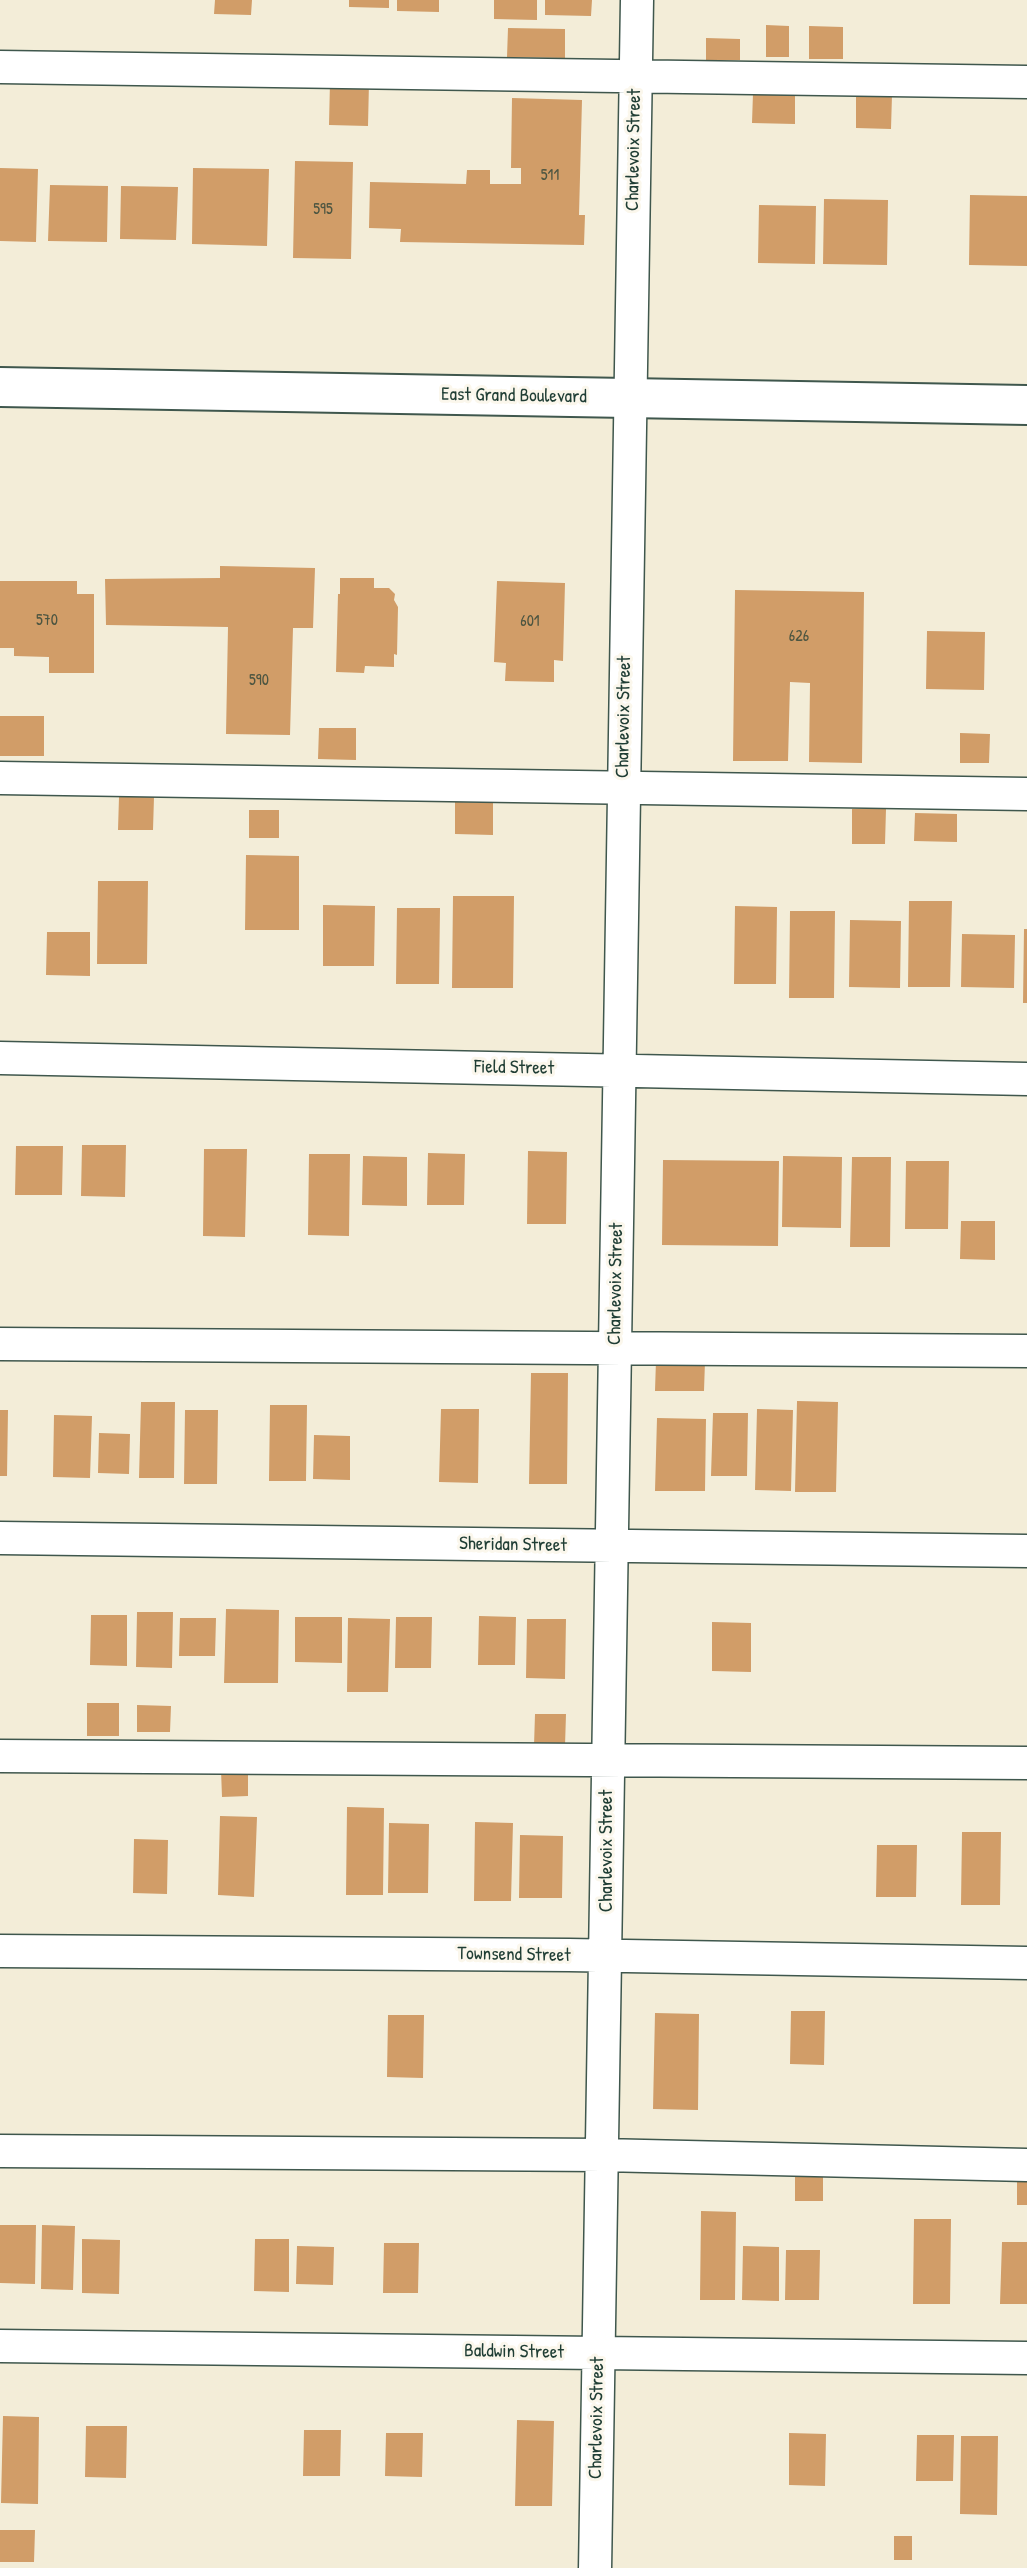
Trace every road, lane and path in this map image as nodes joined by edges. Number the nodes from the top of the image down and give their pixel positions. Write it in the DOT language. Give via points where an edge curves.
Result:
graph roads {
  1 [pos="637,0"];
  2 [pos="0,67"];
  3 [pos="636,74"];
  4 [pos="1027,82"];
  5 [pos="0,387"];
  6 [pos="630,398"];
  7 [pos="1027,405"];
  8 [pos="0,778"];
  9 [pos="623,787"];
  10 [pos="1027,794"];
  11 [pos="0,1058"];
  12 [pos="618,1070"];
  13 [pos="1027,1079"];
  14 [pos="0,1344"];
  15 [pos="615,1346"];
  16 [pos="1027,1351"];
  17 [pos="0,1538"];
  18 [pos="611,1546"];
  19 [pos="1027,1551"];
  20 [pos="0,1756"];
  21 [pos="608,1759"];
  22 [pos="1027,1763"];
  23 [pos="0,1951"];
  24 [pos="606,1956"];
  25 [pos="1027,1963"];
  26 [pos="0,2151"];
  27 [pos="602,2155"];
  28 [pos="1027,2165"];
  29 [pos="0,2346"];
  30 [pos="598,2353"];
  31 [pos="1027,2358"];
  32 [pos="595,2568"];
  1 -- 3 [label="street, Charlevoix Street"];
  2 -- 3 [label="street"];
  3 -- 4 [label="street"];
  3 -- 6 [label="street, Charlevoix Street"];
  5 -- 6 [label="main road, East Grand Boulevard"];
  6 -- 7 [label="main road, East Grand Boulevard"];
  6 -- 9 [label="street, Charlevoix Street"];
  8 -- 9 [label="street"];
  9 -- 10 [label="street"];
  9 -- 12 [label="street, Charlevoix Street"];
  11 -- 12 [label="street, Field Street"];
  12 -- 13 [label="street, Field Street"];
  12 -- 15 [label="street, Charlevoix Street"];
  14 -- 15 [label="street"];
  15 -- 16 [label="street"];
  15 -- 18 [label="street, Charlevoix Street"];
  17 -- 18 [label="street, Sheridan Street"];
  18 -- 19 [label="street, Sheridan Street"];
  18 -- 21 [label="street, Charlevoix Street"];
  20 -- 21 [label="street"];
  21 -- 22 [label="street"];
  21 -- 24 [label="street, Charlevoix Street"];
  23 -- 24 [label="street, Townsend Street"];
  24 -- 25 [label="street, Townsend Street"];
  24 -- 27 [label="street, Charlevoix Street"];
  26 -- 27 [label="street"];
  27 -- 28 [label="street"];
  27 -- 30 [label="street, Charlevoix Street"];
  29 -- 30 [label="street, Baldwin Street"];
  30 -- 31 [label="street, Baldwin Street"];
  30 -- 32 [label="street, Charlevoix Street"];
}
